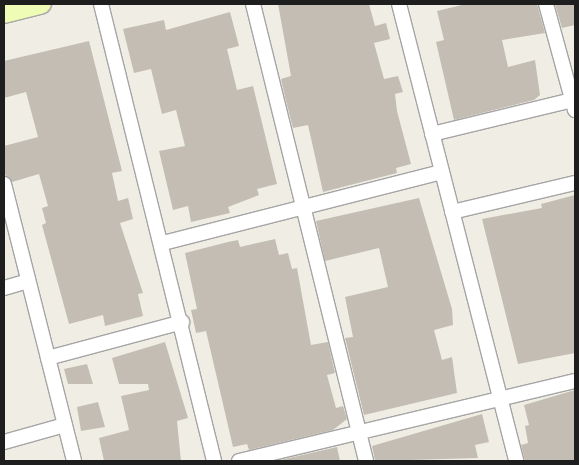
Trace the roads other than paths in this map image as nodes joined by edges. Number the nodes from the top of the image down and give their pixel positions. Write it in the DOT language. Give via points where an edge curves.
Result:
graph roads {
  1 [pos="41,4"];
  2 [pos="101,4"];
  3 [pos="253,4"];
  4 [pos="399,4"];
  5 [pos="546,4"];
  6 [pos="4,13"];
  7 [pos="574,105"];
  8 [pos="432,134"];
  9 [pos="441,172"];
  10 [pos="575,183"];
  11 [pos="4,184"];
  12 [pos="302,209"];
  13 [pos="452,212"];
  14 [pos="163,243"];
  15 [pos="28,281"];
  16 [pos="4,288"];
  17 [pos="182,322"];
  18 [pos="48,358"];
  19 [pos="575,381"];
  20 [pos="500,400"];
  21 [pos="65,424"];
  22 [pos="358,430"];
  23 [pos="4,442"];
  24 [pos="74,461"];
  25 [pos="214,461"];
  26 [pos="239,461"];
  27 [pos="366,461"];
  28 [pos="516,461"];
  1 -- 6 [label="street"];
  2 -- 14 [label="street"];
  3 -- 12 [label="street"];
  4 -- 8 [label="street"];
  5 -- 7 [label="street"];
  7 -- 8 [label="street"];
  8 -- 9 [label="street"];
  9 -- 12 [label="street"];
  9 -- 13 [label="street"];
  10 -- 13 [label="street"];
  11 -- 15 [label="street"];
  12 -- 14 [label="street"];
  12 -- 22 [label="street"];
  13 -- 20 [label="street"];
  14 -- 17 [label="street"];
  15 -- 16 [label="street"];
  15 -- 18 [label="street"];
  17 -- 18 [label="street"];
  17 -- 25 [label="street"];
  18 -- 21 [label="street"];
  19 -- 20 [label="street"];
  20 -- 22 [label="street"];
  20 -- 28 [label="street"];
  21 -- 23 [label="street"];
  21 -- 24 [label="street"];
  22 -- 26 [label="street"];
  22 -- 27 [label="street"];
}
